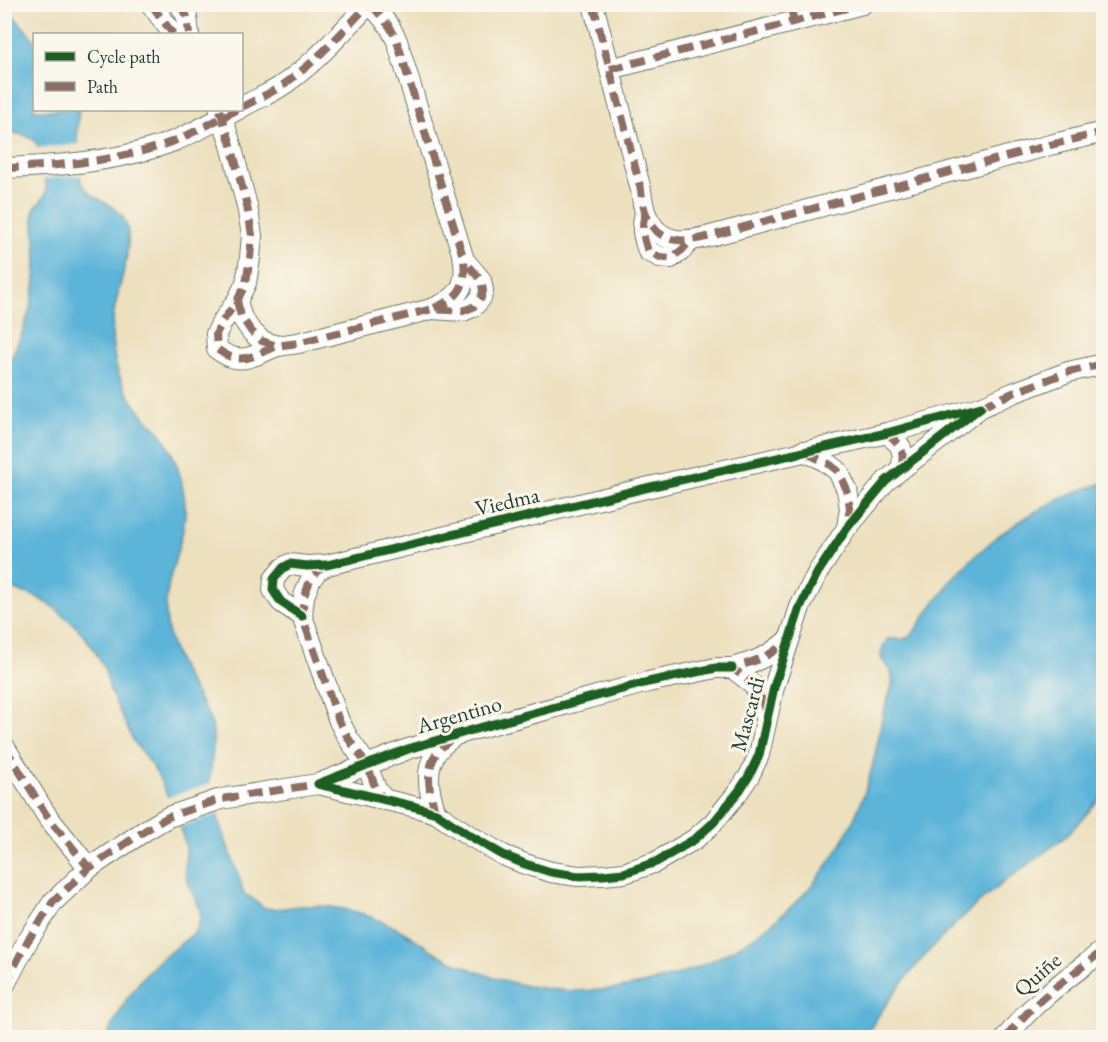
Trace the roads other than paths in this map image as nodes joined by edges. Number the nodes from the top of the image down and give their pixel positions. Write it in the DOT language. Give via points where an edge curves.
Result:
graph roads {
  1 [pos="151,4"];
  2 [pos="180,4"];
  3 [pos="370,4"];
  4 [pos="593,4"];
  5 [pos="862,4"];
  6 [pos="792,13"];
  7 [pos="171,33"];
  8 [pos="189,33"];
  9 [pos="610,69"];
  10 [pos="243,106"];
  11 [pos="227,112"];
  12 [pos="1104,132"];
  13 [pos="4,168"];
  14 [pos="237,301"];
  15 [pos="277,346"];
  16 [pos="1104,364"];
  17 [pos="981,407"];
  18 [pos="887,433"];
  19 [pos="850,441"];
  20 [pos="803,452"];
  21 [pos="902,468"];
  22 [pos="838,471"];
  23 [pos="847,490"];
  24 [pos="875,494"];
  25 [pos="847,528"];
  26 [pos="327,565"];
  27 [pos="302,616"];
  28 [pos="789,640"];
  29 [pos="732,668"];
  30 [pos="767,720"];
  31 [pos="455,735"];
  32 [pos="4,746"];
  33 [pos="366,765"];
  34 [pos="318,784"];
  35 [pos="384,800"];
  36 [pos="436,813"];
  37 [pos="89,868"];
  38 [pos="1104,950"];
  39 [pos="4,986"];
  40 [pos="1006,1038"];
  1 -- 7 [label="street"];
  2 -- 8 [label="street"];
  3 -- 10 [label="street" via="297,74"];
  3 -- 15 [label="street" via="397,41 464,260 481,280 483,291 481,298 463,311 432,309"];
  4 -- 9 [label="street"];
  5 -- 6 [label="street"];
  6 -- 9 [label="street"];
  9 -- 12 [label="street" via="645,213 652,227 663,237 674,240 690,241"];
  11 -- 13 [label="street" via="173,141 130,153 87,162"];
  11 -- 14 [label="street" via="252,235 246,282"];
  14 -- 15 [label="street" via="251,331 262,341"];
  14 -- 15 [label="street" via="216,334 217,349 238,360"];
  16 -- 17 [label="street" via="1068,372"];
  17 -- 18 [label="street"];
  17 -- 21 [label="street"];
  18 -- 19 [label="street"];
  18 -- 21 [label="street" via="900,443 904,454"];
  19 -- 20 [label="street, Viedma"];
  19 -- 22 [label="street" via="839,450"];
  20 -- 22 [label="street"];
  20 -- 26 [label="street, Viedma"];
  21 -- 24 [label="street"];
  22 -- 23 [label="street"];
  23 -- 24 [label="street" via="854,496"];
  23 -- 25 [label="street"];
  24 -- 25 [label="street, Mascardi"];
  25 -- 28 [label="street, Mascardi" via="818,572"];
  26 -- 27 [label="street" via="310,580"];
  26 -- 27 [label="street, Viedma" via="290,564 274,579 273,590 281,602"];
  27 -- 33 [label="street" via="339,721"];
  28 -- 29 [label="street, Argentino" via="757,661"];
  28 -- 30 [label="street, Mascardi"];
  29 -- 30 [label="street" via="756,688"];
  29 -- 31 [label="street, Argentino" via="648,682"];
  30 -- 36 [label="street, Mascardi" via="759,755 749,776 713,823 656,862 624,873 578,876 525,864 503,855"];
  31 -- 33 [label="street, Argentino"];
  31 -- 36 [label="street" via="438,750 430,767 430,796"];
  32 -- 37 [label="street" via="47,816"];
  33 -- 34 [label="street, Argentino"];
  33 -- 35 [label="street"];
  34 -- 35 [label="street"];
  34 -- 37 [label="street" via="221,799 168,817"];
  35 -- 36 [label="street"];
  37 -- 39 [label="street" via="46,912"];
  38 -- 40 [label="street, Quiñe" via="1040,1000"];
}
